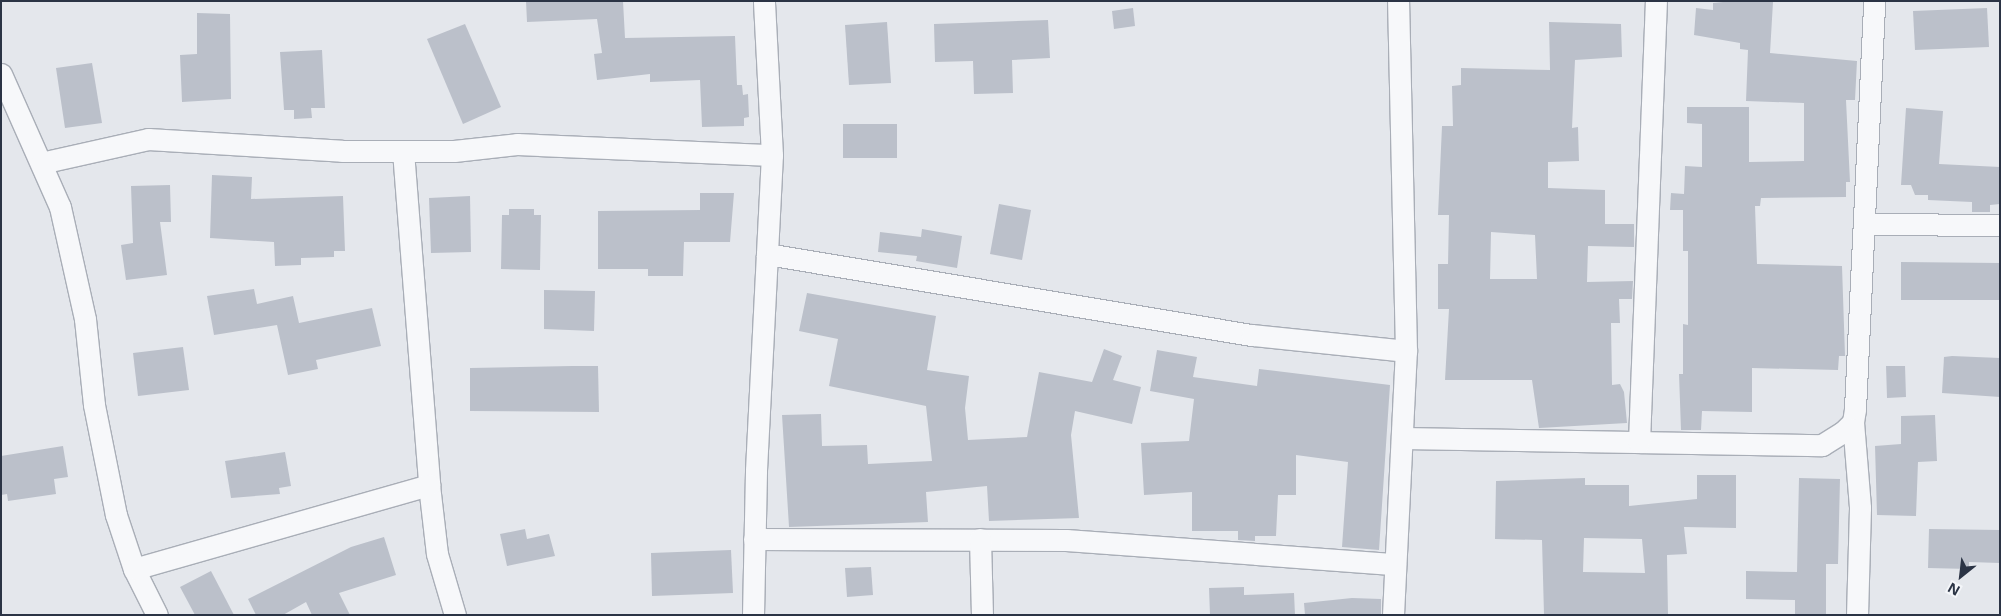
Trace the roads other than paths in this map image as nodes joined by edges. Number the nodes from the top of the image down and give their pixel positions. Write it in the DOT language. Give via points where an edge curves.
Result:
graph roads {
  1 [pos="764,1"];
  2 [pos="1398,1"];
  3 [pos="1656,1"];
  4 [pos="1874,1"];
  5 [pos="1,74"];
  6 [pos="402,151"];
  7 [pos="772,155"];
  8 [pos="41,163"];
  9 [pos="1865,224"];
  10 [pos="2000,225"];
  11 [pos="766,254"];
  12 [pos="1406,351"];
  13 [pos="1853,422"];
  14 [pos="1402,438"];
  15 [pos="1639,442"];
  16 [pos="429,485"];
  17 [pos="754,539"];
  18 [pos="980,539"];
  19 [pos="1395,564"];
  20 [pos="134,570"];
  21 [pos="157,615"];
  22 [pos="455,615"];
  23 [pos="753,615"];
  24 [pos="982,615"];
  25 [pos="1393,615"];
  26 [pos="1857,615"];
  1 -- 7 [label="street"];
  2 -- 12 [label="street"];
  3 -- 15 [label="street"];
  4 -- 9 [label="street"];
  5 -- 8 [label="street"];
  6 -- 7 [label="street" via="517,144"];
  6 -- 8 [label="street" via="148,139"];
  6 -- 16 [label="street"];
  7 -- 11 [label="street"];
  8 -- 20 [label="street" via="60,207 86,319 96,414 116,514"];
  9 -- 10 [label="street"];
  9 -- 13 [label="street"];
  11 -- 12 [label="street" via="1252,335"];
  11 -- 17 [label="street"];
  12 -- 14 [label="street"];
  13 -- 15 [label="street" via="1822,444"];
  13 -- 26 [label="street" via="1860,508"];
  14 -- 15 [label="street"];
  14 -- 19 [label="street"];
  16 -- 20 [label="street"];
  16 -- 22 [label="street" via="437,554"];
  17 -- 18 [label="street"];
  17 -- 23 [label="street"];
  18 -- 19 [label="street" via="1177,546"];
  18 -- 24 [label="street"];
  19 -- 25 [label="street"];
  20 -- 21 [label="street"];
}
